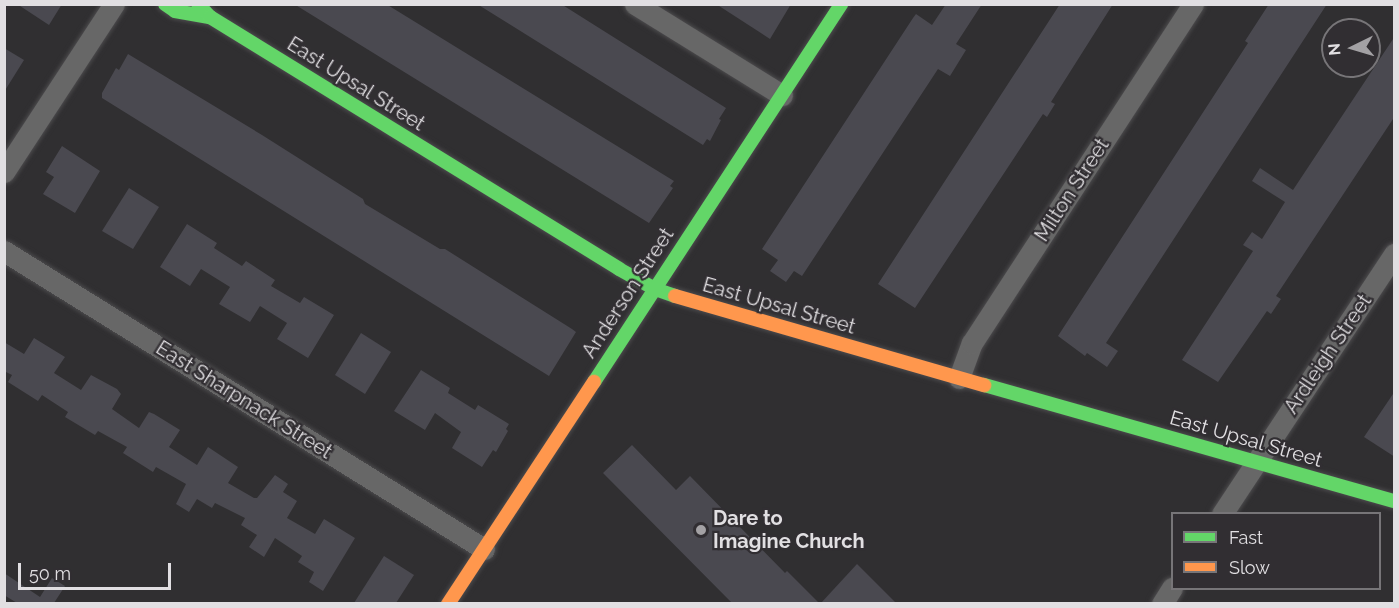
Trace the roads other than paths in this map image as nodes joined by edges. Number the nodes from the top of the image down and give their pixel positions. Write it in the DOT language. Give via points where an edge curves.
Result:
graph roads {
  1 [pos="114,4"];
  2 [pos="165,4"];
  3 [pos="198,4"];
  4 [pos="635,4"];
  5 [pos="841,4"];
  6 [pos="1193,4"];
  7 [pos="210,16"];
  8 [pos="782,95"];
  9 [pos="11,150"];
  10 [pos="4,172"];
  11 [pos="4,251"];
  12 [pos="1395,254"];
  13 [pos="655,288"];
  14 [pos="959,378"];
  15 [pos="1256,462"];
  16 [pos="1395,501"];
  17 [pos="1223,512"];
  18 [pos="484,549"];
  19 [pos="1172,590"];
  20 [pos="448,603"];
  21 [pos="1162,603"];
  1 -- 9 [label="street"];
  2 -- 7 [label="street, East Upsal Street" via="175,11"];
  3 -- 7 [label="street, East Upsal Street"];
  4 -- 8 [label="street"];
  5 -- 8 [label="street, Anderson Street"];
  6 -- 14 [label="street, Milton Street" via="972,343"];
  7 -- 13 [label="street, East Upsal Street" via="618,269"];
  8 -- 13 [label="street, Anderson Street"];
  9 -- 10 [label="street"];
  11 -- 18 [label="street, East Sharpnack Street"];
  12 -- 15 [label="street, Ardleigh Street"];
  13 -- 14 [label="street, East Upsal Street"];
  13 -- 18 [label="street, Anderson Street"];
  14 -- 15 [label="street, East Upsal Street"];
  15 -- 16 [label="street, East Upsal Street"];
  15 -- 17 [label="street, Ardleigh Street"];
  18 -- 20 [label="street, Anderson Street"];
  19 -- 21 [label="street"];
}
